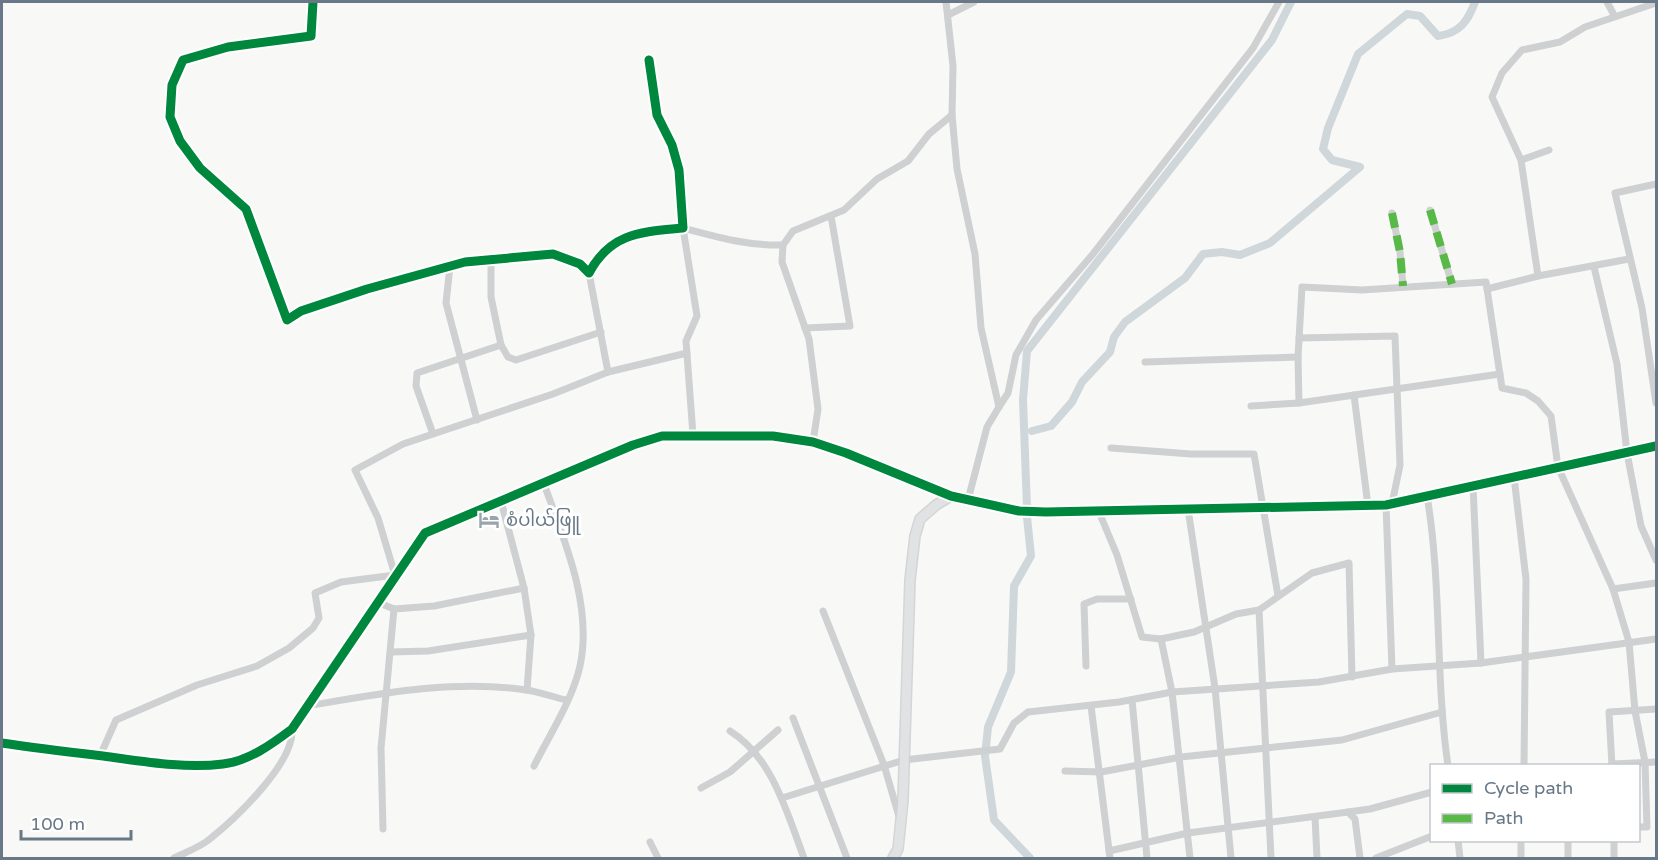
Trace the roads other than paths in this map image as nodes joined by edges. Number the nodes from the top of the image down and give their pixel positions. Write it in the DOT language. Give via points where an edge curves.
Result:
graph roads {
  1 [pos="313,2"];
  2 [pos="946,2"];
  3 [pos="974,2"];
  4 [pos="1279,2"];
  5 [pos="1607,2"];
  6 [pos="1656,3"];
  7 [pos="948,15"];
  8 [pos="1614,15"];
  9 [pos="649,60"];
  10 [pos="952,115"];
  11 [pos="1550,150"];
  12 [pos="1521,160"];
  13 [pos="1656,184"];
  14 [pos="1430,210"];
  15 [pos="1392,213"];
  16 [pos="831,216"];
  17 [pos="684,228"];
  18 [pos="783,245"];
  19 [pos="491,259"];
  20 [pos="1629,259"];
  21 [pos="450,266"];
  22 [pos="1594,267"];
  23 [pos="589,273"];
  24 [pos="1538,276"];
  25 [pos="1452,284"];
  26 [pos="1403,286"];
  27 [pos="1487,289"];
  28 [pos="805,328"];
  29 [pos="601,332"];
  30 [pos="1299,338"];
  31 [pos="501,345"];
  32 [pos="687,353"];
  33 [pos="1298,357"];
  34 [pos="460,359"];
  35 [pos="1145,362"];
  36 [pos="608,372"];
  37 [pos="1500,374"];
  38 [pos="1397,388"];
  39 [pos="1354,395"];
  40 [pos="1299,403"];
  41 [pos="1656,403"];
  42 [pos="1251,406"];
  43 [pos="999,407"];
  44 [pos="477,420"];
  45 [pos="433,434"];
  46 [pos="693,435"];
  47 [pos="813,442"];
  48 [pos="1656,446"];
  49 [pos="1111,448"];
  50 [pos="1627,453"];
  51 [pos="1558,467"];
  52 [pos="1514,477"];
  53 [pos="544,484"];
  54 [pos="1473,486"];
  55 [pos="951,496"];
  56 [pos="1427,496"];
  57 [pos="968,500"];
  58 [pos="501,501"];
  59 [pos="1389,504"];
  60 [pos="1368,506"];
  61 [pos="1262,507"];
  62 [pos="1188,509"];
  63 [pos="1099,512"];
  64 [pos="1656,560"];
  65 [pos="395,575"];
  66 [pos="1656,584"];
  67 [pos="524,588"];
  68 [pos="1613,589"];
  69 [pos="1278,596"];
  70 [pos="1131,599"];
  71 [pos="377,602"];
  72 [pos="394,609"];
  73 [pos="1259,610"];
  74 [pos="822,611"];
  75 [pos="1206,627"];
  76 [pos="531,635"];
  77 [pos="1161,639"];
  78 [pos="1656,639"];
  79 [pos="1629,642"];
  80 [pos="390,652"];
  81 [pos="1526,656"];
  82 [pos="1481,663"];
  83 [pos="1086,666"];
  84 [pos="1437,666"];
  85 [pos="1392,669"];
  86 [pos="1352,677"];
  87 [pos="1262,684"];
  88 [pos="1215,688"];
  89 [pos="527,690"];
  90 [pos="1172,692"];
  91 [pos="385,694"];
  92 [pos="567,700"];
  93 [pos="1132,700"];
  94 [pos="307,706"];
  95 [pos="1092,706"];
  96 [pos="1656,709"];
  97 [pos="1635,711"];
  98 [pos="1442,712"];
  99 [pos="793,718"];
  100 [pos="292,729"];
  101 [pos="778,730"];
  102 [pos="730,731"];
  103 [pos="2,743"];
  104 [pos="1265,750"];
  105 [pos="755,752"];
  106 [pos="1222,752"];
  107 [pos="100,756"];
  108 [pos="1180,757"];
  109 [pos="904,760"];
  110 [pos="1645,762"];
  111 [pos="1656,762"];
  112 [pos="1140,764"];
  113 [pos="1448,764"];
  114 [pos="1524,764"];
  115 [pos="1612,764"];
  116 [pos="884,765"];
  117 [pos="534,766"];
  118 [pos="1065,771"];
  119 [pos="1101,772"];
  120 [pos="821,786"];
  121 [pos="701,788"];
  122 [pos="1430,792"];
  123 [pos="782,798"];
  124 [pos="1348,812"];
  125 [pos="1315,817"];
  126 [pos="1268,822"];
  127 [pos="901,825"];
  128 [pos="1640,827"];
  129 [pos="1226,828"];
  130 [pos="383,829"];
  131 [pos="1188,833"];
  132 [pos="1430,836"];
  133 [pos="650,842"];
  134 [pos="1145,842"];
  135 [pos="1458,842"];
  136 [pos="1521,842"];
  137 [pos="1568,842"];
  138 [pos="1614,842"];
  139 [pos="1110,855"];
  140 [pos="174,858"];
  141 [pos="658,858"];
  142 [pos="804,858"];
  143 [pos="847,858"];
  144 [pos="893,858"];
  145 [pos="1147,858"];
  146 [pos="1190,858"];
  147 [pos="1231,858"];
  148 [pos="1271,858"];
  149 [pos="1317,858"];
  150 [pos="1360,858"];
  151 [pos="1376,858"];
  152 [pos="1460,858"];
  153 [pos="1521,858"];
  154 [pos="1568,858"];
  155 [pos="1614,858"];
  1 -- 21 [label="street" via="311,36 228,47 183,60 172,85 170,117 180,141 200,168 246,209 287,320 301,311 367,289"];
  2 -- 7 [label="street"];
  3 -- 7 [label="street"];
  4 -- 43 [label="street" via="1253,48 1093,254 1036,320 1016,355 1008,393"];
  5 -- 8 [label="street"];
  6 -- 8 [label="street"];
  7 -- 10 [label="street"];
  8 -- 12 [label="street" via="1560,42 1522,50 1502,73 1492,97"];
  9 -- 17 [label="street" via="657,116 679,170"];
  10 -- 16 [label="street" via="929,134 908,160"];
  10 -- 43 [label="street" via="957,169 975,254 981,328"];
  11 -- 12 [label="street"];
  12 -- 24 [label="street"];
  13 -- 20 [label="street" via="1615,193"];
  14 -- 25 [label="street"];
  15 -- 26 [label="street"];
  16 -- 18 [label="street" via="793,231"];
  16 -- 28 [label="street" via="850,326"];
  17 -- 18 [label="street" via="724,239"];
  17 -- 23 [label="street" via="642,232 618,240 605,249"];
  17 -- 32 [label="street" via="698,316 686,341"];
  18 -- 28 [label="street" via="782,262"];
  19 -- 21 [label="street"];
  19 -- 23 [label="street" via="553,254 580,264"];
  19 -- 31 [label="street" via="491,297"];
  20 -- 22 [label="street"];
  20 -- 41 [label="street" via="1642,308"];
  21 -- 34 [label="street" via="446,303"];
  22 -- 24 [label="street"];
  22 -- 50 [label="street" via="1617,364"];
  23 -- 29 [label="street"];
  24 -- 27 [label="street"];
  25 -- 26 [label="street"];
  25 -- 27 [label="street" via="1486,282"];
  26 -- 30 [label="street" via="1362,290 1302,287"];
  27 -- 37 [label="street"];
  28 -- 47 [label="street" via="818,409"];
  29 -- 31 [label="street" via="516,360 508,357"];
  29 -- 36 [label="street"];
  30 -- 33 [label="street"];
  30 -- 38 [label="street" via="1395,336"];
  31 -- 34 [label="street"];
  32 -- 36 [label="street"];
  32 -- 46 [label="street"];
  33 -- 35 [label="street"];
  33 -- 40 [label="street"];
  34 -- 44 [label="street"];
  34 -- 45 [label="street" via="417,373 416,386"];
  36 -- 44 [label="street"];
  37 -- 38 [label="street"];
  37 -- 51 [label="street" via="1502,388 1526,393 1551,416"];
  38 -- 39 [label="street"];
  38 -- 59 [label="street" via="1400,465"];
  39 -- 40 [label="street"];
  39 -- 60 [label="street"];
  40 -- 42 [label="street"];
  43 -- 57 [label="street" via="987,427"];
  44 -- 45 [label="street"];
  45 -- 65 [label="street" via="403,444 355,470 378,518"];
  46 -- 47 [label="street" via="773,436"];
  46 -- 53 [label="street" via="662,436 633,445"];
  47 -- 55 [label="street"];
  48 -- 50 [label="street"];
  49 -- 61 [label="street" via="1254,454"];
  50 -- 51 [label="street"];
  50 -- 64 [label="street" via="1641,526"];
  51 -- 52 [label="street"];
  51 -- 68 [label="street"];
  52 -- 54 [label="street"];
  52 -- 81 [label="street" via="1526,579"];
  53 -- 58 [label="street"];
  53 -- 92 [label="street" via="578,592 580,666"];
  54 -- 56 [label="street"];
  54 -- 82 [label="street"];
  55 -- 57 [label="street"];
  55 -- 109 [label="street" via="920,519 915,536"];
  56 -- 59 [label="street"];
  56 -- 84 [label="street" via="1433,534"];
  57 -- 63 [label="street" via="1020,511"];
  58 -- 65 [label="street" via="425,533"];
  58 -- 67 [label="street"];
  59 -- 60 [label="street"];
  59 -- 85 [label="street"];
  60 -- 61 [label="street"];
  61 -- 62 [label="street"];
  61 -- 69 [label="street"];
  62 -- 63 [label="street"];
  62 -- 75 [label="street"];
  63 -- 70 [label="street"];
  65 -- 71 [label="street"];
  65 -- 107 [label="street" via="341,582 315,594 319,618 289,648 258,666 197,685 116,720"];
  66 -- 68 [label="street"];
  67 -- 72 [label="street" via="434,606"];
  67 -- 76 [label="street"];
  68 -- 79 [label="street"];
  69 -- 73 [label="street"];
  69 -- 86 [label="street" via="1312,573 1349,563"];
  70 -- 77 [label="street" via="1142,637"];
  70 -- 83 [label="street" via="1097,599 1084,604"];
  71 -- 72 [label="street"];
  71 -- 94 [label="street"];
  72 -- 80 [label="street"];
  73 -- 75 [label="street" via="1236,614"];
  73 -- 87 [label="street"];
  74 -- 116 [label="street"];
  75 -- 77 [label="street"];
  75 -- 88 [label="street"];
  76 -- 80 [label="street" via="428,651"];
  76 -- 89 [label="street"];
  77 -- 90 [label="street"];
  78 -- 79 [label="street"];
  79 -- 81 [label="street"];
  79 -- 97 [label="street"];
  80 -- 91 [label="street"];
  81 -- 82 [label="street"];
  81 -- 114 [label="street"];
  82 -- 84 [label="street"];
  84 -- 85 [label="street"];
  84 -- 98 [label="street"];
  85 -- 86 [label="street"];
  86 -- 87 [label="street"];
  87 -- 88 [label="street"];
  87 -- 104 [label="street"];
  88 -- 90 [label="street"];
  88 -- 106 [label="street"];
  89 -- 91 [label="street" via="476,687"];
  89 -- 92 [label="street"];
  90 -- 93 [label="street"];
  90 -- 108 [label="street"];
  91 -- 94 [label="street"];
  91 -- 130 [label="street" via="381,748"];
  92 -- 117 [label="street"];
  93 -- 95 [label="street"];
  93 -- 112 [label="street"];
  94 -- 100 [label="street"];
  95 -- 109 [label="street" via="1028,712 1014,723 1000,749"];
  95 -- 119 [label="street"];
  96 -- 97 [label="street"];
  97 -- 110 [label="street"];
  97 -- 115 [label="street" via="1609,712"];
  98 -- 104 [label="street" via="1342,740"];
  98 -- 113 [label="street"];
  99 -- 120 [label="street"];
  100 -- 107 [label="street" via="245,758 224,764 146,762"];
  100 -- 140 [label="street" via="285,755 273,775 209,840"];
  101 -- 105 [label="street"];
  102 -- 105 [label="street"];
  103 -- 107 [label="street"];
  104 -- 106 [label="street"];
  104 -- 126 [label="street"];
  105 -- 121 [label="street"];
  105 -- 123 [label="street"];
  106 -- 108 [label="street"];
  106 -- 129 [label="street"];
  108 -- 112 [label="street"];
  108 -- 131 [label="street"];
  109 -- 116 [label="street"];
  109 -- 127 [label="street"];
  110 -- 111 [label="street"];
  110 -- 115 [label="street"];
  110 -- 128 [label="street" via="1647,827"];
  112 -- 119 [label="street"];
  112 -- 134 [label="street"];
  116 -- 120 [label="street"];
  116 -- 127 [label="street"];
  118 -- 119 [label="street"];
  119 -- 139 [label="street"];
  120 -- 123 [label="street"];
  120 -- 143 [label="street"];
  122 -- 124 [label="street"];
  123 -- 142 [label="street"];
  124 -- 125 [label="street"];
  124 -- 150 [label="street" via="1355,819"];
  125 -- 126 [label="street"];
  125 -- 149 [label="street"];
  126 -- 129 [label="street"];
  126 -- 148 [label="street"];
  127 -- 144 [label="street"];
  129 -- 131 [label="street"];
  129 -- 147 [label="street"];
  131 -- 134 [label="street"];
  131 -- 146 [label="street"];
  132 -- 151 [label="street"];
  133 -- 141 [label="street"];
  134 -- 139 [label="street"];
  134 -- 145 [label="street"];
  135 -- 152 [label="street"];
  136 -- 153 [label="street"];
  137 -- 154 [label="street"];
  138 -- 155 [label="street"];
}
